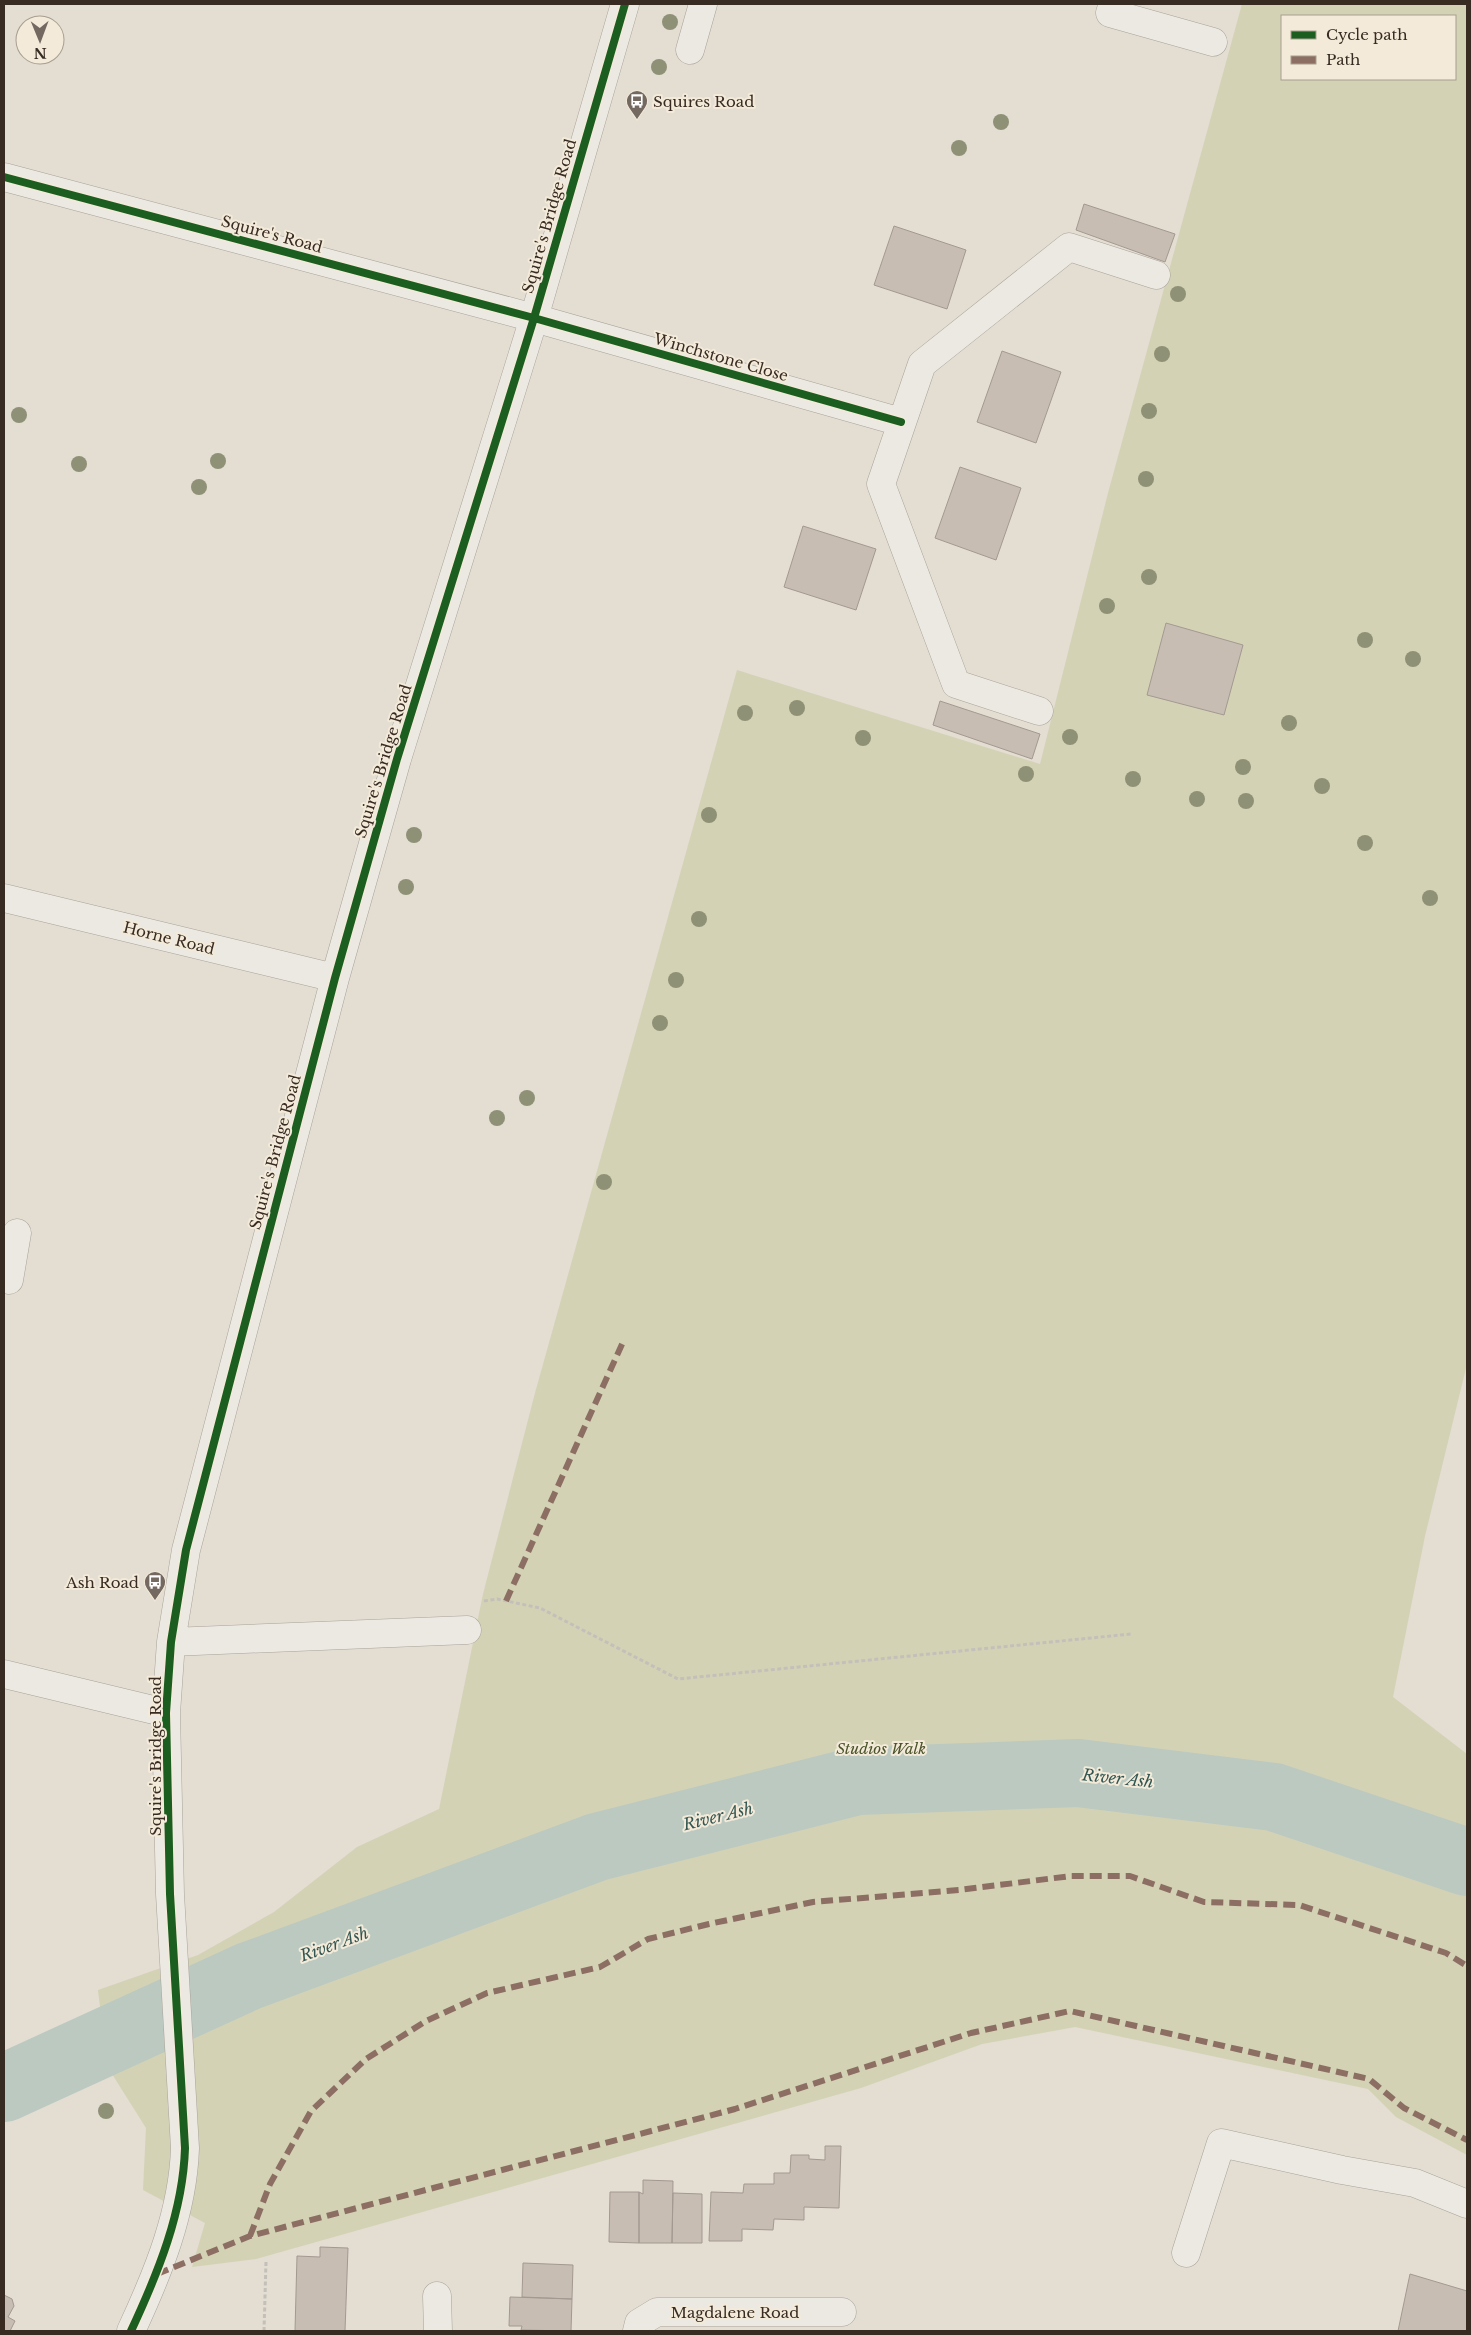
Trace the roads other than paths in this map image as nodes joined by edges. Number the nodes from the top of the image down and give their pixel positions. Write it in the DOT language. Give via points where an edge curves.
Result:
graph roads {
  1 [pos="625,4"];
  2 [pos="703,4"];
  3 [pos="1112,4"];
  4 [pos="1213,42"];
  5 [pos="690,50"];
  6 [pos="4,177"];
  7 [pos="1156,275"];
  8 [pos="534,318"];
  9 [pos="901,422"];
  10 [pos="1039,711"];
  11 [pos="4,898"];
  12 [pos="335,978"];
  13 [pos="467,1630"];
  14 [pos="170,1642"];
  15 [pos="4,1674"];
  16 [pos="166,1713"];
  17 [pos="1467,2204"];
  18 [pos="1186,2253"];
  19 [pos="437,2296"];
  20 [pos="842,2312"];
  21 [pos="131,2331"];
  22 [pos="438,2331"];
  23 [pos="637,2331"];
  1 -- 8 [label="street, Squire's Bridge Road"];
  2 -- 5 [label="street"];
  3 -- 4 [label="street" via="1110,13"];
  6 -- 8 [label="street, Squire's Road"];
  7 -- 9 [label="street" via="1069,247 922,364"];
  8 -- 9 [label="street, Winchstone Close"];
  8 -- 12 [label="street, Squire's Bridge Road" via="397,759"];
  9 -- 10 [label="street" via="881,484 956,684"];
  11 -- 12 [label="street, Horne Road"];
  12 -- 14 [label="street, Squire's Bridge Road" via="188,1541"];
  13 -- 14 [label="street"];
  14 -- 16 [label="street, Squire's Bridge Road"];
  15 -- 16 [label="street"];
  16 -- 21 [label="street, Squire's Bridge Road" via="170,1894 184,2177 157,2274"];
  17 -- 18 [label="street" via="1415,2183 1221,2143"];
  19 -- 22 [label="street"];
  20 -- 23 [label="street, Magdalene Road" via="657,2312 640,2323"];
}
